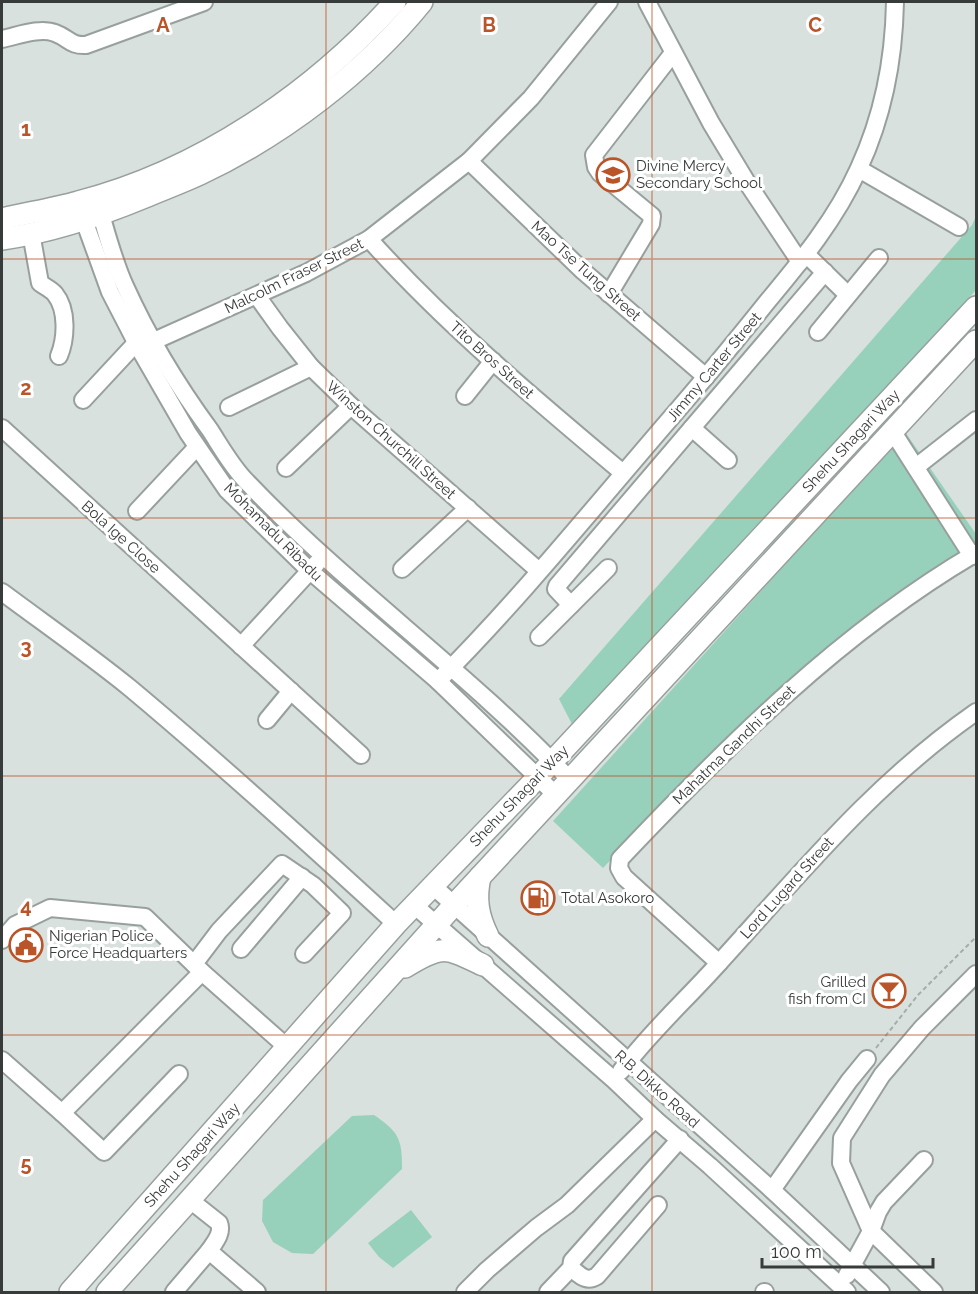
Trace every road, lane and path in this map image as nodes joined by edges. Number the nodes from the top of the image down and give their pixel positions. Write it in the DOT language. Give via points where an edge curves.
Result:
graph roads {
  1 [pos="204,2"];
  2 [pos="395,2"];
  3 [pos="422,2"];
  4 [pos="609,2"];
  5 [pos="647,2"];
  6 [pos="895,2"];
  7 [pos="2,39"];
  8 [pos="673,53"];
  9 [pos="468,161"];
  10 [pos="859,169"];
  11 [pos="90,209"];
  12 [pos="2,219"];
  13 [pos="959,227"];
  14 [pos="31,233"];
  15 [pos="2,239"];
  16 [pos="369,239"];
  17 [pos="804,258"];
  18 [pos="879,258"];
  19 [pos="825,272"];
  20 [pos="609,294"];
  21 [pos="848,295"];
  22 [pos="257,296"];
  23 [pos="976,306"];
  24 [pos="818,332"];
  25 [pos="976,341"];
  26 [pos="143,344"];
  27 [pos="59,356"];
  28 [pos="493,361"];
  29 [pos="312,367"];
  30 [pos="706,377"];
  31 [pos="465,396"];
  32 [pos="82,400"];
  33 [pos="351,405"];
  34 [pos="229,406"];
  35 [pos="976,420"];
  36 [pos="2,428"];
  37 [pos="692,428"];
  38 [pos="892,432"];
  39 [pos="197,447"];
  40 [pos="728,460"];
  41 [pos="916,467"];
  42 [pos="286,468"];
  43 [pos="623,473"];
  44 [pos="468,508"];
  45 [pos="137,511"];
  46 [pos="974,554"];
  47 [pos="323,555"];
  48 [pos="608,568"];
  49 [pos="402,569"];
  50 [pos="310,571"];
  51 [pos="539,571"];
  52 [pos="4,598"];
  53 [pos="571,605"];
  54 [pos="539,637"];
  55 [pos="242,646"];
  56 [pos="452,667"];
  57 [pos="438,681"];
  58 [pos="291,691"];
  59 [pos="976,712"];
  60 [pos="267,720"];
  61 [pos="361,755"];
  62 [pos="546,769"];
  63 [pos="563,788"];
  64 [pos="480,877"];
  65 [pos="302,878"];
  66 [pos="433,886"];
  67 [pos="414,905"];
  68 [pos="454,905"];
  69 [pos="396,924"];
  70 [pos="436,925"];
  71 [pos="488,936"];
  72 [pos="976,937"];
  73 [pos="2,940"];
  74 [pos="241,949"];
  75 [pos="304,954"];
  76 [pos="719,963"];
  77 [pos="483,965"];
  78 [pos="198,968"];
  79 [pos="976,974"];
  80 [pos="392,975"];
  81 [pos="288,1048"];
  82 [pos="867,1059"];
  83 [pos="2,1060"];
  84 [pos="627,1062"];
  85 [pos="179,1074"];
  86 [pos="614,1080"];
  87 [pos="62,1113"];
  88 [pos="655,1119"];
  89 [pos="680,1139"];
  90 [pos="924,1160"];
  91 [pos="772,1190"];
  92 [pos="190,1200"];
  93 [pos="658,1205"];
  94 [pos="871,1231"];
  95 [pos="209,1251"];
  96 [pos="853,1265"];
  97 [pos="571,1268"];
  98 [pos="841,1290"];
  99 [pos="70,1293"];
  100 [pos="107,1293"];
  101 [pos="174,1293"];
  102 [pos="257,1293"];
  103 [pos="465,1293"];
  104 [pos="548,1293"];
  105 [pos="881,1293"];
  106 [pos="934,1293"];
  1 -- 7 [label="street" via="86,45 77,46 54,32 44,31"];
  2 -- 11 [label="main road" via="325,70 230,137"];
  3 -- 11 [label="main road" via="355,71 282,127 201,174"];
  4 -- 9 [label="street, Malcolm Fraser Street" via="531,98"];
  5 -- 8 [label="street"];
  6 -- 10 [label="street, Jimmy Carter Street" via="889,75"];
  8 -- 17 [label="street" via="728,152"];
  8 -- 20 [label="street" via="594,155 600,173 652,216"];
  9 -- 16 [label="street, Malcolm Fraser Street"];
  9 -- 20 [label="street, Mao Tse Tung Street"];
  10 -- 13 [label="street"];
  10 -- 17 [label="street, Jimmy Carter Street"];
  11 -- 12 [label="main road"];
  11 -- 14 [label="main road"];
  11 -- 26 [label="street, Mohamadu Ribadu" via="110,292"];
  14 -- 15 [label="main road"];
  14 -- 27 [label="street" via="40,283 62,305 64,336"];
  16 -- 22 [label="street, Malcolm Fraser Street"];
  16 -- 28 [label="street, Tito Bros Street"];
  17 -- 19 [label="street"];
  17 -- 30 [label="street, Jimmy Carter Street"];
  18 -- 21 [label="street"];
  19 -- 21 [label="street"];
  19 -- 37 [label="street"];
  20 -- 30 [label="street, Mao Tse Tung Street"];
  21 -- 24 [label="street"];
  22 -- 26 [label="street, Malcolm Fraser Street"];
  22 -- 29 [label="street, Winston Churchill Street"];
  23 -- 62 [label="main road, Shehu Shagari Way"];
  25 -- 38 [label="main road, Shehu Shagari Way"];
  26 -- 32 [label="street"];
  26 -- 39 [label="street, Mohamadu Ribadu"];
  26 -- 47 [label="street, Mohamadu Ribadu" via="177,383 245,480"];
  28 -- 31 [label="street"];
  28 -- 43 [label="street, Tito Bros Street"];
  29 -- 33 [label="street, Winston Churchill Street"];
  29 -- 34 [label="street"];
  30 -- 43 [label="street, Jimmy Carter Street"];
  33 -- 42 [label="street"];
  33 -- 44 [label="street, Winston Churchill Street"];
  35 -- 41 [label="street"];
  36 -- 55 [label="street, Bola Ige Close"];
  37 -- 40 [label="street"];
  37 -- 53 [label="street" via="557,586 557,592"];
  38 -- 41 [label="street"];
  38 -- 63 [label="main road, Shehu Shagari Way"];
  39 -- 45 [label="street"];
  39 -- 50 [label="street, Mohamadu Ribadu" via="227,490"];
  41 -- 46 [label="street"];
  43 -- 51 [label="street, Jimmy Carter Street"];
  44 -- 49 [label="street"];
  44 -- 51 [label="street, Winston Churchill Street"];
  46 -- 76 [label="street, Mahatma Gandhi Street" via="922,586 796,685 685,790 620,859 624,878"];
  47 -- 50 [label="street"];
  47 -- 56 [label="street, Mohamadu Ribadu"];
  48 -- 53 [label="street"];
  50 -- 55 [label="street"];
  50 -- 57 [label="street, Mohamadu Ribadu"];
  51 -- 56 [label="street, Jimmy Carter Street"];
  52 -- 69 [label="street" via="66,638 129,687 269,807"];
  53 -- 54 [label="street"];
  55 -- 58 [label="street, Bola Ige Close"];
  56 -- 57 [label="street, Jimmy Carter Street"];
  56 -- 62 [label="street, Mohamadu Ribadu"];
  57 -- 62 [label="street, Mohamadu Ribadu"];
  58 -- 60 [label="street"];
  58 -- 61 [label="street, Bola Ige Close"];
  59 -- 76 [label="street, Lord Lugard Street" via="867,801"];
  62 -- 63 [label="street, Mohamadu Ribadu"];
  62 -- 66 [label="main road, Shehu Shagari Way"];
  63 -- 64 [label="main road, Shehu Shagari Way"];
  64 -- 68 [label="main road, Shehu Shagari Way"];
  64 -- 71 [label="main road" via="477,902"];
  65 -- 74 [label="street"];
  65 -- 75 [label="street" via="342,913"];
  65 -- 78 [label="street" via="282,864 219,931"];
  66 -- 67 [label="main road, Shehu Shagari Way"];
  66 -- 68 [label="street, R.B. Dikko Road"];
  67 -- 69 [label="main road, Shehu Shagari Way"];
  67 -- 70 [label="street, R.B. Dikko Road"];
  68 -- 70 [label="main road, Shehu Shagari Way"];
  68 -- 71 [label="street, R.B. Dikko Road"];
  69 -- 81 [label="main road, Shehu Shagari Way"];
  70 -- 77 [label="street, R.B. Dikko Road"];
  70 -- 80 [label="main road, Shehu Shagari Way"];
  71 -- 84 [label="street, R.B. Dikko Road"];
  72 -- 82 [label="path" via="918,995"];
  73 -- 78 [label="street" via="15,925 50,908 145,916"];
  76 -- 84 [label="street, Lord Lugard Street"];
  77 -- 80 [label="main road" via="459,952 438,951"];
  77 -- 86 [label="street, R.B. Dikko Road"];
  78 -- 81 [label="street"];
  78 -- 87 [label="street"];
  79 -- 94 [label="street" via="882,1075 843,1138 841,1163"];
  80 -- 92 [label="main road, Shehu Shagari Way"];
  81 -- 99 [label="main road, Shehu Shagari Way"];
  82 -- 91 [label="street"];
  83 -- 87 [label="street"];
  84 -- 86 [label="street, Lord Lugard Street"];
  84 -- 91 [label="street, R.B. Dikko Road"];
  85 -- 87 [label="street" via="104,1152"];
  86 -- 88 [label="street, R.B. Dikko Road"];
  88 -- 89 [label="street, R.B. Dikko Road"];
  88 -- 103 [label="street" via="567,1205 487,1270"];
  89 -- 97 [label="street" via="572,1261"];
  89 -- 98 [label="street, R.B. Dikko Road"];
  90 -- 94 [label="street" via="884,1202"];
  91 -- 96 [label="street, R.B. Dikko Road"];
  92 -- 95 [label="street" via="219,1223 219,1234"];
  92 -- 100 [label="main road, Shehu Shagari Way"];
  93 -- 97 [label="street" via="597,1276 585,1279"];
  94 -- 96 [label="street"];
  94 -- 106 [label="street"];
  95 -- 101 [label="street"];
  95 -- 102 [label="street"];
  96 -- 98 [label="street"];
  96 -- 105 [label="street, R.B. Dikko Road"];
  97 -- 104 [label="street"];
}
